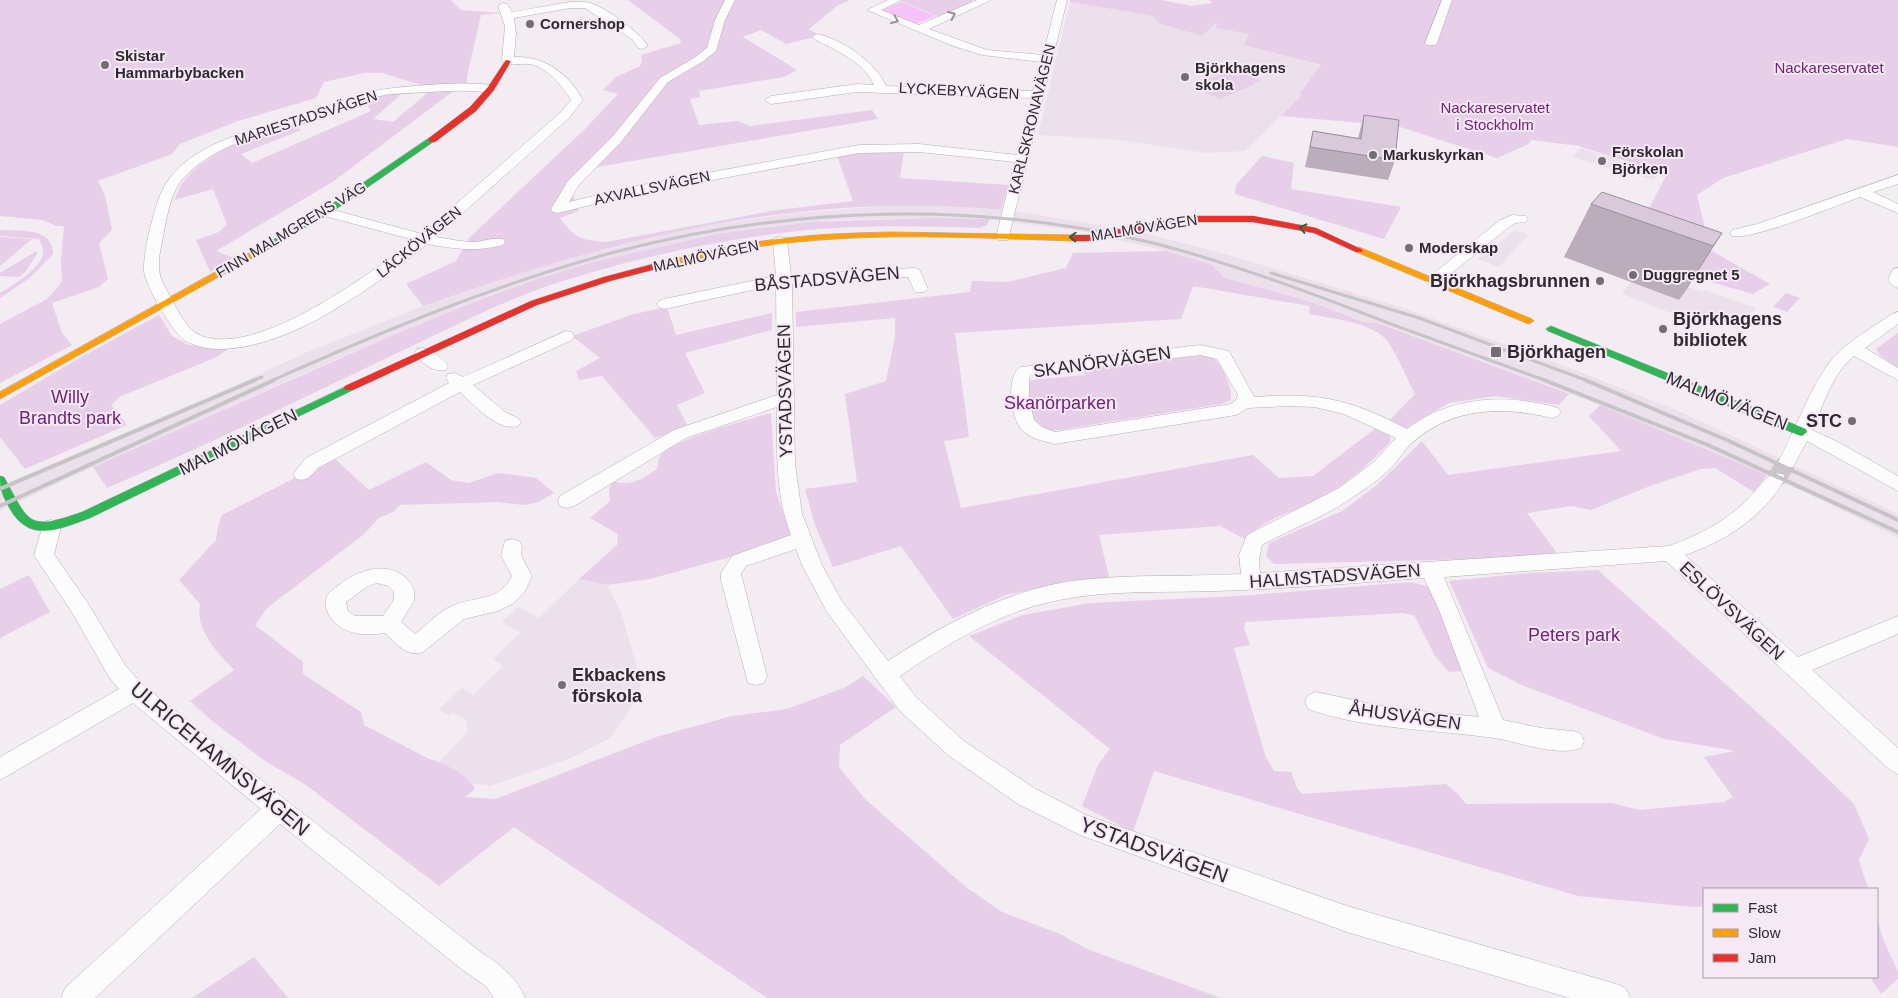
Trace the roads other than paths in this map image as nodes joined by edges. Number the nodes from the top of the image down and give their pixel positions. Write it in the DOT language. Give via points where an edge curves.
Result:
graph roads {
  1 [pos="730,0"];
  2 [pos="897,0"];
  3 [pos="986,0"];
  4 [pos="1062,0"];
  5 [pos="1447,0"];
  6 [pos="919,29"];
  7 [pos="818,37"];
  8 [pos="1431,43"];
  9 [pos="642,46"];
  10 [pos="1048,59"];
  11 [pos="508,61"];
  12 [pos="491,88"];
  13 [pos="881,88"];
  14 [pos="1037,95"];
  15 [pos="771,100"];
  16 [pos="1022,159"];
  17 [pos="1898,179"];
  18 [pos="1861,192"];
  19 [pos="1898,209"];
  20 [pos="326,212"];
  21 [pos="1521,219"];
  22 [pos="1204,231"];
  23 [pos="1737,233"];
  24 [pos="1003,237"];
  25 [pos="425,239"];
  26 [pos="780,241"];
  27 [pos="498,242"];
  28 [pos="1098,248"];
  29 [pos="1397,266"];
  30 [pos="1898,272"];
  31 [pos="784,280"];
  32 [pos="1433,281"];
  33 [pos="1898,283"];
  34 [pos="920,289"];
  35 [pos="167,304"];
  36 [pos="664,304"];
  37 [pos="1898,317"];
  38 [pos="1529,321"];
  39 [pos="1551,329"];
  40 [pos="566,336"];
  41 [pos="1854,349"];
  42 [pos="423,353"];
  43 [pos="451,375"];
  44 [pos="1898,375"];
  45 [pos="0,396"];
  46 [pos="785,398"];
  47 [pos="1244,403"];
  48 [pos="1552,412"];
  49 [pos="512,422"];
  50 [pos="1802,432"];
  51 [pos="1408,437"];
  52 [pos="1787,462"];
  53 [pos="302,474"];
  54 [pos="1776,479"];
  55 [pos="0,480"];
  56 [pos="1898,484"];
  57 [pos="567,502"];
  58 [pos="51,528"];
  59 [pos="801,539"];
  60 [pos="512,546"];
  61 [pos="1670,553"];
  62 [pos="1429,570"];
  63 [pos="1252,580"];
  64 [pos="389,624"];
  65 [pos="1898,625"];
  66 [pos="1794,668"];
  67 [pos="886,673"];
  68 [pos="756,676"];
  69 [pos="134,691"];
  70 [pos="1316,702"];
  71 [pos="1495,728"];
  72 [pos="1573,741"];
  73 [pos="1898,763"];
  74 [pos="0,769"];
  75 [pos="279,810"];
  76 [pos="75,998"];
  77 [pos="511,998"];
  78 [pos="1616,998"];
  1 -- 16 [label="street, AXVALLSVÄGEN" via="712,49 664,80 618,139 573,184 558,209 631,191 858,148 919,148"];
  2 -- 6 [label="street, one-way" via="872,10"];
  6 -- 3 [label="street, one-way"];
  4 -- 10 [label="street, KARLSKRONAVÄGEN"];
  5 -- 8 [label="street"];
  6 -- 10 [label="street" via="986,53"];
  7 -- 13 [label="street, LYCKEBYVÄGEN" via="868,66 876,74"];
  9 -- 11 [label="street, FINN MALMGRENS VÄG" via="637,38 587,5 506,11 512,38"];
  10 -- 14 [label="street, KARLSKRONAVÄGEN"];
  11 -- 12 [label="street, FINN MALMGRENS VÄG"];
  11 -- 25 [label="street, LÄCKÖVÄGEN" via="536,62 545,66 571,89 577,100 564,116"];
  12 -- 20 [label="street, FINN MALMGRENS VÄG" via="473,109 423,147"];
  12 -- 35 [label="street, MARIESTADSVÄGEN" via="388,91 245,136 191,165 168,191 155,244 151,270"];
  13 -- 14 [label="street, LYCKEBYVÄGEN"];
  13 -- 15 [label="street, LYCKEBYVÄGEN" via="857,88"];
  14 -- 16 [label="street, KARLSKRONAVÄGEN"];
  16 -- 24 [label="street, KARLSKRONAVÄGEN"];
  17 -- 18 [label="street"];
  18 -- 19 [label="street"];
  18 -- 23 [label="street"];
  20 -- 25 [label="street"];
  20 -- 35 [label="street, FINN MALMGRENS VÄG"];
  21 -- 32 [label="street" via="1512,219 1504,224"];
  22 -- 29 [label="street, MALMÖVÄGEN" via="1247,231 1328,244"];
  24 -- 26 [label="street, MALMÖVÄGEN" via="889,235"];
  24 -- 28 [label="street, MALMÖVÄGEN" via="1020,243"];
  29 -- 24 [label="street, MALMÖVÄGEN, one-way" via="1316,231 1253,219 1190,219 1095,237"];
  25 -- 27 [label="street" via="462,246"];
  25 -- 35 [label="street, LÄCKÖVÄGEN" via="345,297 283,330 250,340 232,343 194,339 172,316"];
  26 -- 31 [label="street, YSTADSVÄGEN"];
  26 -- 42 [label="street, MALMÖVÄGEN" via="710,253 578,287 508,314"];
  29 -- 32 [label="street, MALMÖVÄGEN"];
  30 -- 33 [label="street"];
  31 -- 34 [label="street, BÅSTADSVÄGEN" via="914,272"];
  31 -- 36 [label="street, BÅSTADSVÄGEN"];
  31 -- 46 [label="street, YSTADSVÄGEN"];
  32 -- 38 [label="street, MALMÖVÄGEN"];
  35 -- 45 [label="street, FINN MALMGRENS VÄG"];
  37 -- 41 [label="street"];
  39 -- 50 [label="street, MALMÖVÄGEN"];
  40 -- 43 [label="street"];
  41 -- 44 [label="street"];
  41 -- 50 [label="street" via="1844,356 1826,381"];
  42 -- 43 [label="street"];
  42 -- 58 [label="street, MALMÖVÄGEN" via="86,515"];
  43 -- 49 [label="street" via="499,416"];
  43 -- 53 [label="street" via="312,463"];
  46 -- 57 [label="street" via="680,434"];
  46 -- 59 [label="street, YSTADSVÄGEN" via="789,499"];
  47 -- 47 [label="street, SKANÖRVÄGEN" via="1246,395 1222,355 1200,350 1028,370 1022,374 1020,382 1022,410 1027,424 1043,435 1055,438 1236,408"];
  47 -- 51 [label="street, SKANÖRVÄGEN" via="1306,400 1336,405 1377,420"];
  48 -- 51 [label="street" via="1509,404 1462,408 1441,415"];
  50 -- 52 [label="street"];
  50 -- 56 [label="street, MALMÖVÄGEN"];
  51 -- 63 [label="street" via="1384,464 1330,504 1254,540 1248,552"];
  54 -- 61 [label="street, HALMSTADSVÄGEN" via="1755,506 1711,537"];
  55 -- 58 [label="street" via="24,522 38,529"];
  58 -- 69 [label="street, ULRICEHAMNSVÄGEN" via="44,555 117,671"];
  59 -- 67 [label="street, YSTADSVÄGEN" via="834,606"];
  59 -- 68 [label="street" via="740,561 731,573 730,580"];
  60 -- 64 [label="street" via="512,555 522,576 518,585 498,603 458,612 415,646"];
  61 -- 62 [label="street, HALMSTADSVÄGEN"];
  61 -- 66 [label="street, ESLÖVSVÄGEN"];
  62 -- 63 [label="street, HALMSTADSVÄGEN"];
  62 -- 71 [label="street, ÅHUSVÄGEN" via="1450,610"];
  63 -- 67 [label="street, HALMSTADSVÄGEN" via="1103,587 1034,598 963,627"];
  65 -- 66 [label="street, ESLÖVSVÄGEN"];
  66 -- 73 [label="street, ESLÖVSVÄGEN"];
  67 -- 78 [label="street, YSTADSVÄGEN" via="908,704 956,748 1026,796 1080,824 1347,919"];
  69 -- 74 [label="street"];
  69 -- 75 [label="street, ULRICEHAMNSVÄGEN"];
  70 -- 71 [label="street, ÅHUSVÄGEN" via="1392,718"];
  71 -- 72 [label="street, ÅHUSVÄGEN"];
  75 -- 76 [label="street"];
  75 -- 77 [label="street, ULRICEHAMNSVÄGEN" via="495,977"];
}
